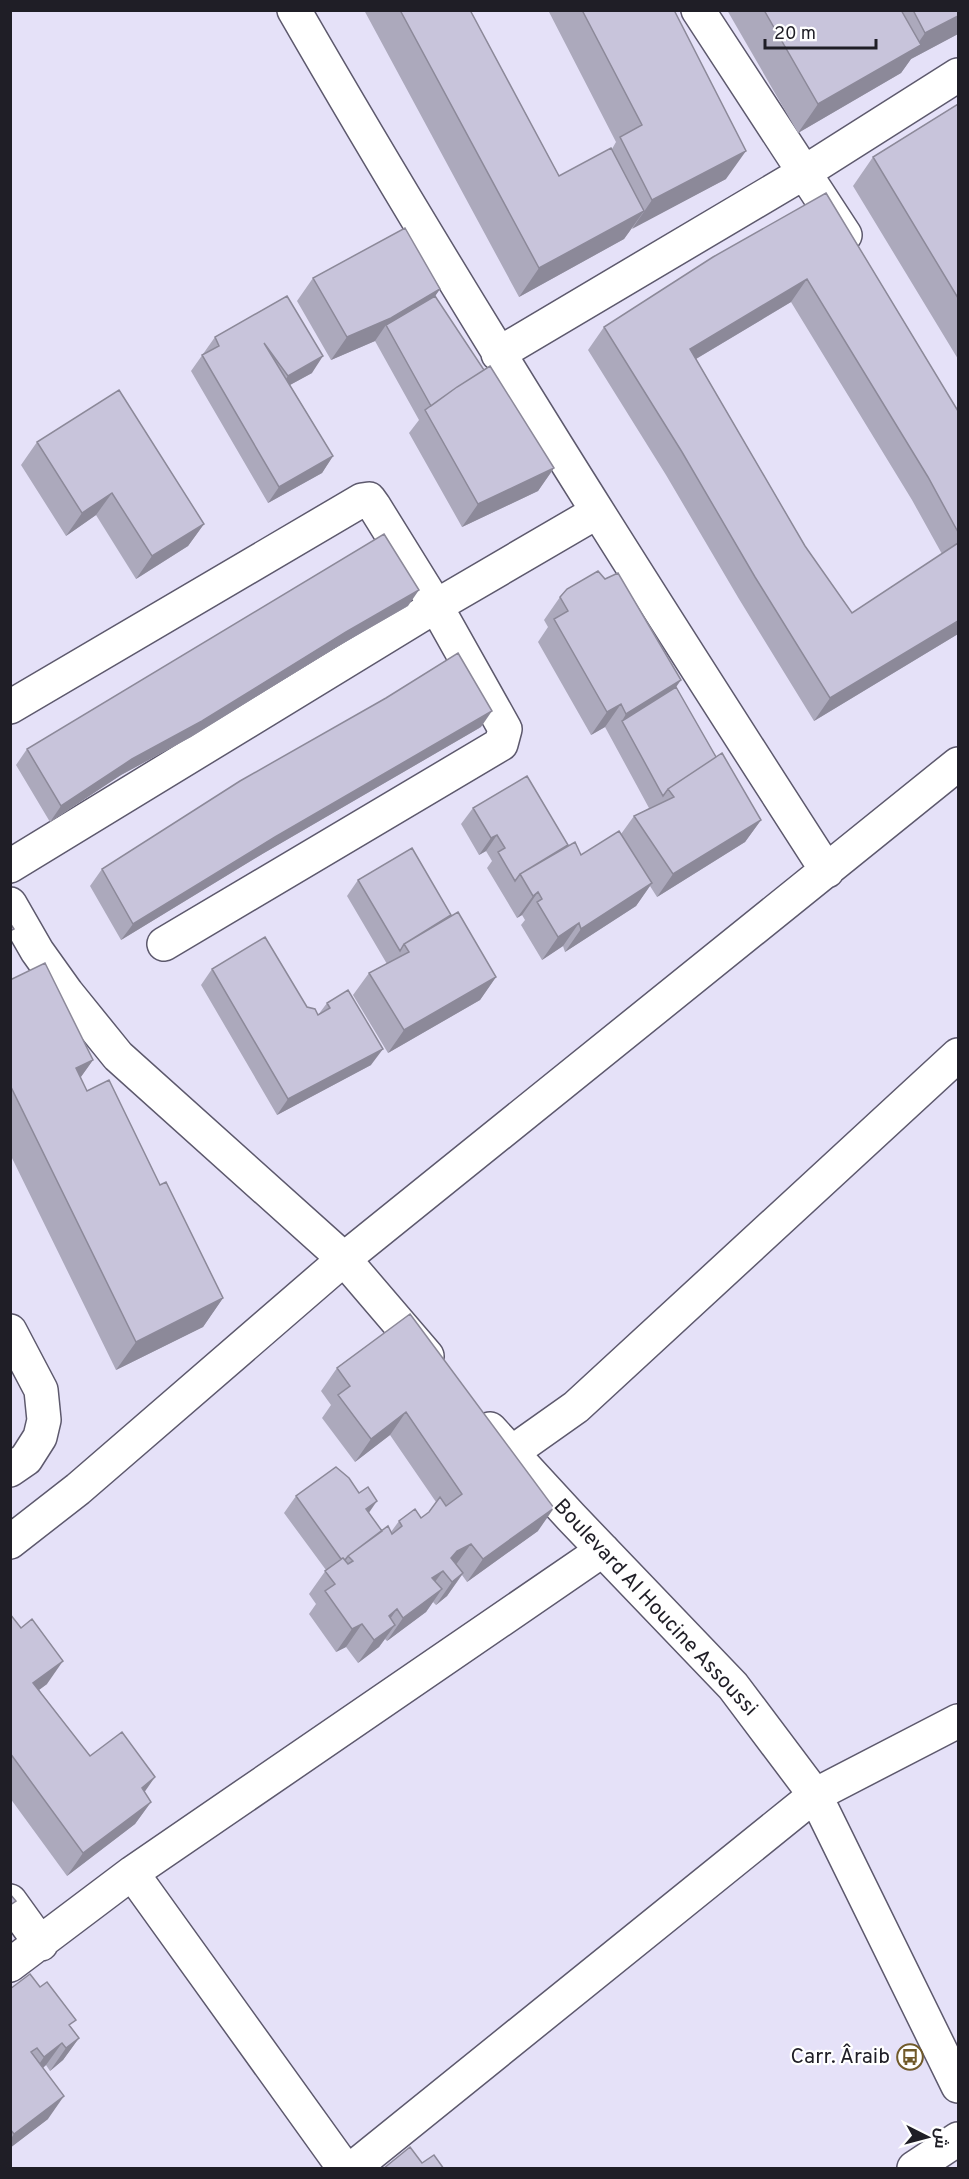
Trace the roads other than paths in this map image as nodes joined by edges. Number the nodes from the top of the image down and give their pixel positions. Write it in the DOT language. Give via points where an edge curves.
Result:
graph roads {
  1 [pos="294,10"];
  2 [pos="698,10"];
  3 [pos="958,75"];
  4 [pos="805,172"];
  5 [pos="863,263"];
  6 [pos="498,354"];
  7 [pos="597,512"];
  8 [pos="436,606"];
  9 [pos="10,707"];
  10 [pos="958,764"];
  11 [pos="10,866"];
  12 [pos="826,871"];
  13 [pos="10,904"];
  14 [pos="164,944"];
  15 [pos="958,1055"];
  16 [pos="344,1260"];
  17 [pos="10,1331"];
  18 [pos="443,1374"];
  19 [pos="473,1409"];
  20 [pos="511,1453"];
  21 [pos="10,1470"];
  22 [pos="10,1542"];
  23 [pos="603,1550"];
  24 [pos="958,1721"];
  25 [pos="815,1795"];
  26 [pos="132,1874"];
  27 [pos="10,1901"];
  28 [pos="41,1944"];
  29 [pos="10,1965"];
  30 [pos="958,2086"];
  31 [pos="958,2139"];
  32 [pos="344,2169"];
  33 [pos="353,2169"];
  34 [pos="914,2169"];
  1 -- 6 [label="street"];
  2 -- 4 [label="street"];
  3 -- 4 [label="street"];
  4 -- 5 [label="street"];
  4 -- 6 [label="street"];
  6 -- 7 [label="street"];
  7 -- 8 [label="street"];
  7 -- 12 [label="street"];
  8 -- 9 [label="street" via="374,506 369,499 362,500"];
  8 -- 11 [label="street"];
  8 -- 14 [label="street" via="505,729 501,744"];
  10 -- 12 [label="street"];
  12 -- 16 [label="street"];
  13 -- 16 [label="street" via="67,993 118,1056"];
  15 -- 20 [label="street" via="576,1407"];
  16 -- 18 [label="street"];
  16 -- 22 [label="street" via="78,1489"];
  17 -- 21 [label="street" via="41,1390 44,1420 40,1437 26,1459"];
  19 -- 20 [label="street, Boulevard Al Houcine Assoussi"];
  20 -- 23 [label="street, Boulevard Al Houcine Assoussi"];
  23 -- 25 [label="street, Boulevard Al Houcine Assoussi" via="733,1686"];
  23 -- 26 [label="street"];
  24 -- 25 [label="street"];
  25 -- 30 [label="street, Boulevard Al Houcine Assoussi"];
  25 -- 33 [label="street"];
  26 -- 28 [label="street"];
  26 -- 32 [label="street"];
  27 -- 28 [label="street"];
  28 -- 29 [label="street"];
  31 -- 34 [label="street"];
}
